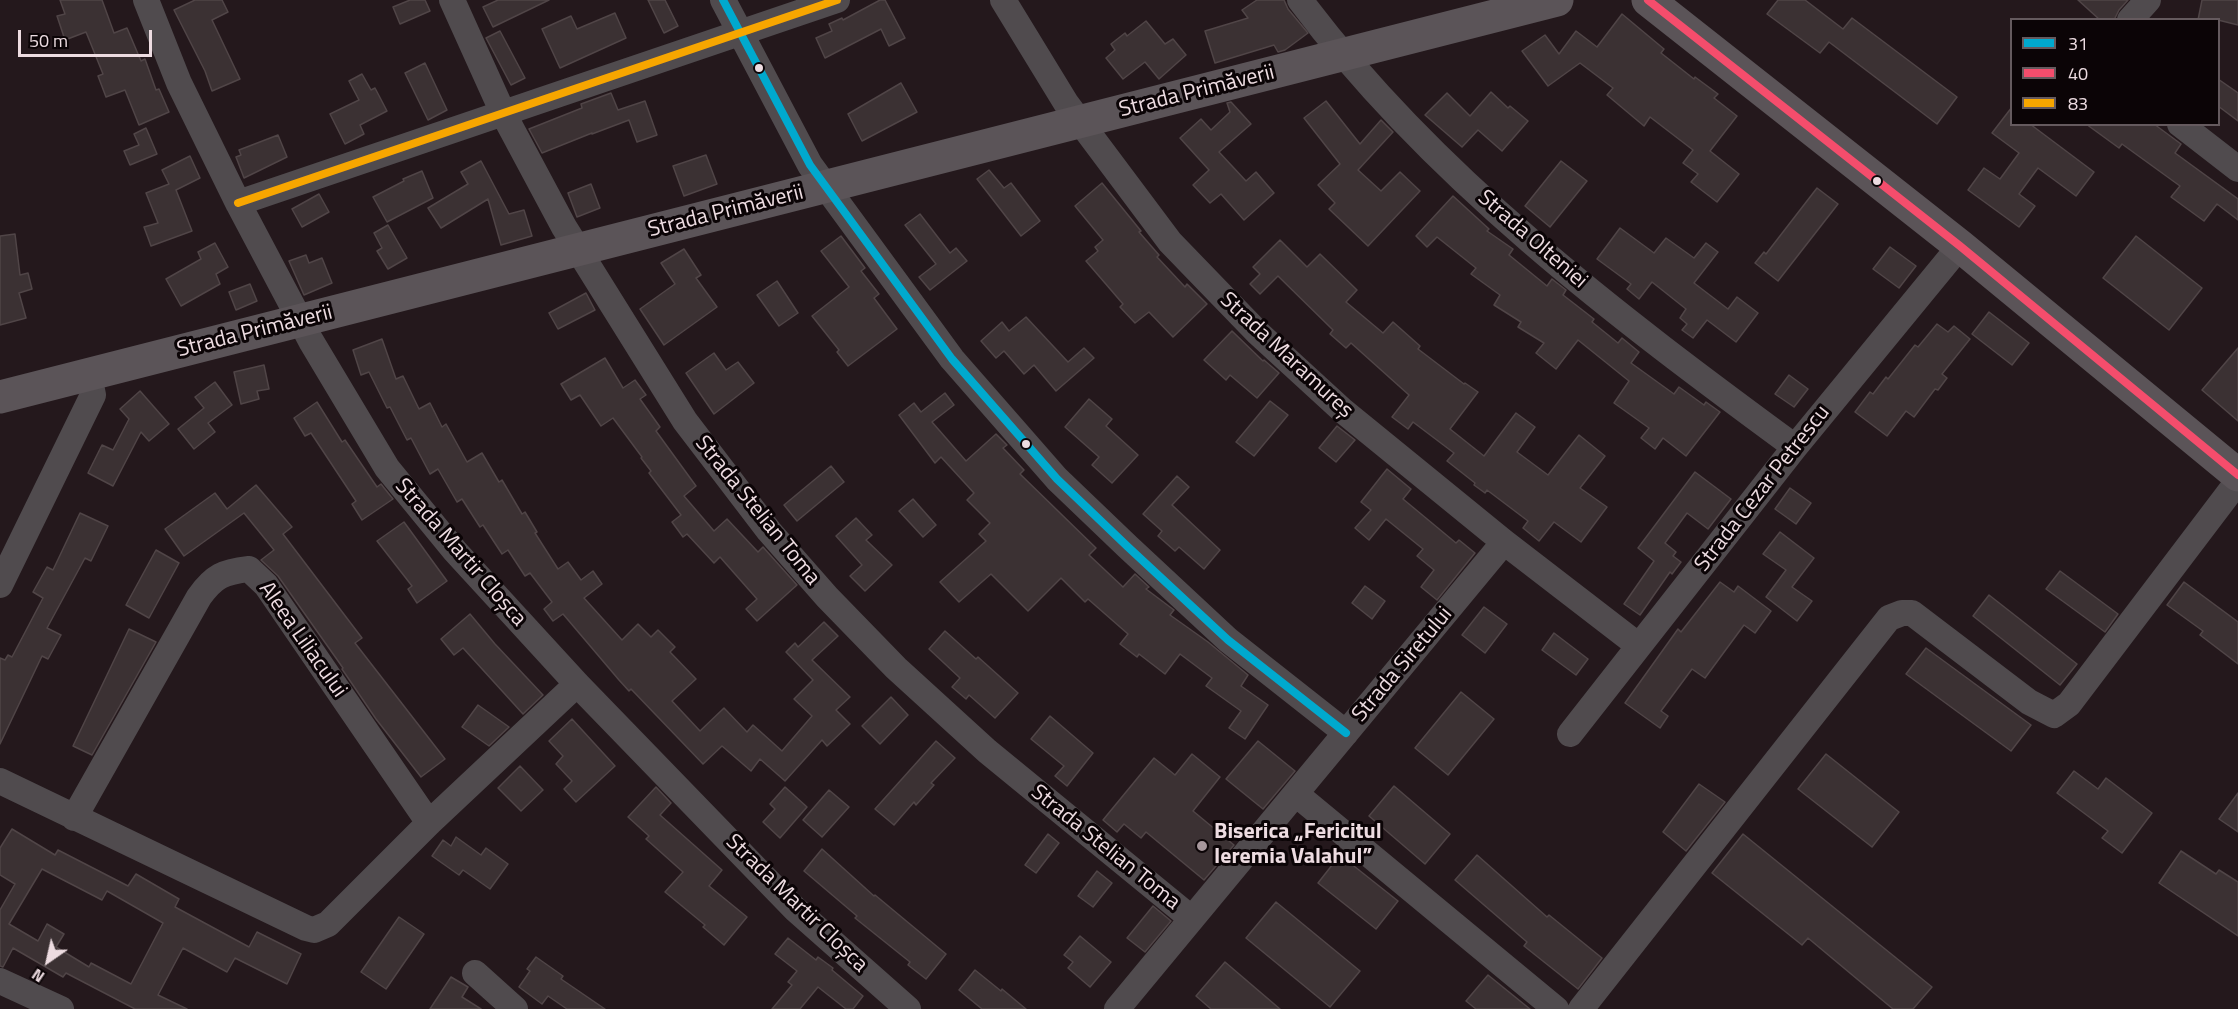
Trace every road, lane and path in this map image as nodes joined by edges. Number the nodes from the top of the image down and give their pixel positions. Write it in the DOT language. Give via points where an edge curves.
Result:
graph roads {
  1 [pos="146,0"];
  2 [pos="452,0"];
  3 [pos="723,0"];
  4 [pos="837,0"];
  5 [pos="1003,0"];
  6 [pos="1300,0"];
  7 [pos="1557,0"];
  8 [pos="1647,0"];
  9 [pos="2148,0"];
  10 [pos="2132,18"];
  11 [pos="740,34"];
  12 [pos="1345,55"];
  13 [pos="503,113"];
  14 [pos="1080,122"];
  15 [pos="2183,126"];
  16 [pos="2238,169"];
  17 [pos="827,186"];
  18 [pos="238,203"];
  19 [pos="1960,246"];
  20 [pos="579,249"];
  21 [pos="300,319"];
  22 [pos="89,375"];
  23 [pos="0,397"];
  24 [pos="1795,447"];
  25 [pos="2238,475"];
  26 [pos="2238,481"];
  27 [pos="1504,542"];
  28 [pos="0,585"];
  29 [pos="1639,646"];
  30 [pos="577,684"];
  31 [pos="1346,734"];
  32 [pos="1570,734"];
  33 [pos="0,781"];
  34 [pos="1296,794"];
  35 [pos="74,818"];
  36 [pos="429,823"];
  37 [pos="1191,918"];
  38 [pos="475,973"];
  39 [pos="0,981"];
  40 [pos="61,1009"];
  41 [pos="515,1009"];
  42 [pos="908,1009"];
  43 [pos="1117,1009"];
  44 [pos="1556,1009"];
  45 [pos="1581,1009"];
  1 -- 18 [label="street, Strada Martir Cloșca" via="179,83"];
  2 -- 13 [label="street, Strada Stelian Toma"];
  3 -- 11 [label="street"];
  4 -- 11 [label="street"];
  5 -- 14 [label="street, Strada Maramureș"];
  6 -- 12 [label="street, Strada Olteniei"];
  7 -- 12 [label="main road, Strada Primăverii"];
  8 -- 19 [label="main road"];
  9 -- 10 [label="street"];
  11 -- 13 [label="street"];
  11 -- 17 [label="street" via="810,165"];
  12 -- 14 [label="main road, Strada Primăverii"];
  12 -- 24 [label="street, Strada Olteniei" via="1453,172 1600,299"];
  13 -- 18 [label="street"];
  13 -- 20 [label="street, Strada Stelian Toma"];
  14 -- 17 [label="main road, Strada Primăverii"];
  14 -- 27 [label="street, Strada Maramureș" via="1170,242 1258,333 1342,410"];
  15 -- 16 [label="street"];
  17 -- 20 [label="main road, Strada Primăverii"];
  17 -- 31 [label="street" via="952,359 1057,479 1228,640"];
  18 -- 21 [label="street, Strada Martir Cloșca"];
  19 -- 24 [label="street, Strada Cezar Petrescu"];
  19 -- 25 [label="main road"];
  20 -- 21 [label="main road, Strada Primăverii"];
  20 -- 37 [label="street, Strada Stelian Toma" via="685,421 769,531 827,597 896,668 987,751"];
  21 -- 22 [label="main road, Strada Primăverii"];
  21 -- 30 [label="street, Strada Martir Cloșca" via="387,468 455,551"];
  22 -- 23 [label="main road, Strada Primăverii"];
  22 -- 28 [label="street" via="93,395"];
  24 -- 29 [label="street, Strada Cezar Petrescu"];
  26 -- 45 [label="street" via="2069,704 2054,715 2029,702 1912,613 1889,618"];
  27 -- 29 [label="street, Strada Maramureș"];
  27 -- 31 [label="street, Strada Siretului"];
  29 -- 32 [label="street, Strada Cezar Petrescu"];
  30 -- 36 [label="street"];
  30 -- 42 [label="street, Strada Martir Cloșca" via="795,909"];
  31 -- 34 [label="street, Strada Siretului"];
  33 -- 35 [label="street"];
  34 -- 37 [label="street, Strada Siretului"];
  34 -- 44 [label="street"];
  35 -- 36 [label="street" via="314,930 327,924"];
  35 -- 36 [label="street, Aleea Liliacului" via="199,597 210,582 228,571 249,569 266,585"];
  37 -- 43 [label="street, Strada Siretului"];
  38 -- 41 [label="street"];
  39 -- 40 [label="street"];
}
